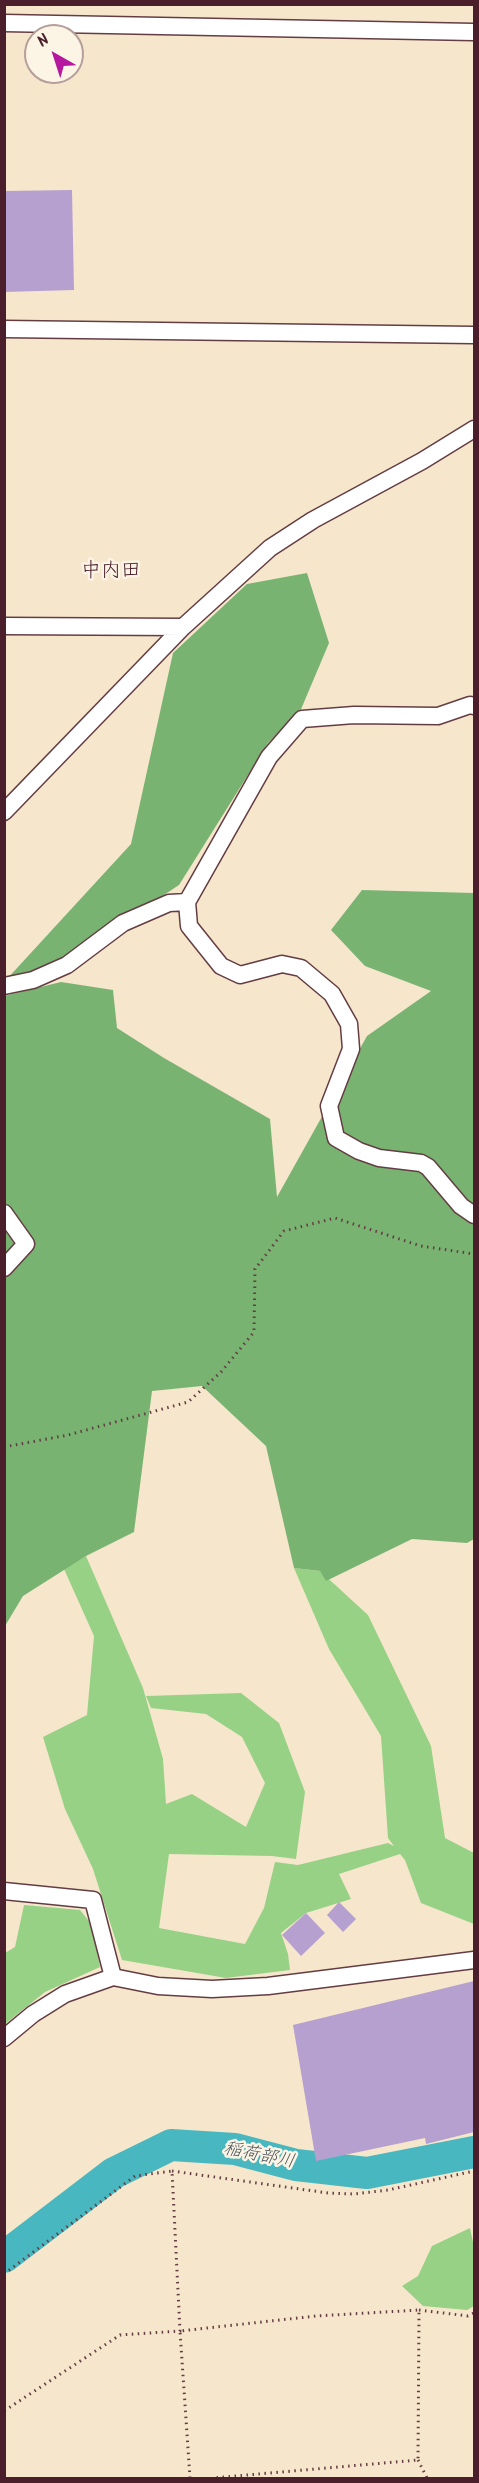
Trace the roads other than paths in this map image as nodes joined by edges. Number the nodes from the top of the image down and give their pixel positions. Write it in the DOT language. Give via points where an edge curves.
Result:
graph roads {
  1 [pos="4,24"];
  2 [pos="474,32"];
  3 [pos="4,329"];
  4 [pos="474,335"];
  5 [pos="474,429"];
  6 [pos="4,626"];
  7 [pos="183,627"];
  8 [pos="474,706"];
  9 [pos="4,812"];
  10 [pos="187,902"];
  11 [pos="4,986"];
  12 [pos="4,1213"];
  13 [pos="474,1215"];
  14 [pos="4,1268"];
  15 [pos="4,1891"];
  16 [pos="474,1960"];
  17 [pos="112,1977"];
  18 [pos="4,2038"];
  1 -- 2 [label="street"];
  3 -- 4 [label="street"];
  5 -- 7 [label="street" via="270,548"];
  6 -- 7 [label="street"];
  7 -- 9 [label="street"];
  8 -- 10 [label="street" via="438,716 354,715 302,720 269,757"];
  10 -- 11 [label="street" via="169,903 123,923 67,964 33,981"];
  10 -- 13 [label="street" via="189,926 221,966 240,975 282,964 301,968 332,993 349,1024 351,1049 328,1106 336,1138 379,1158 421,1163"];
  12 -- 14 [label="street" via="26,1244"];
  15 -- 17 [label="street" via="93,1900"];
  16 -- 17 [label="street" via="268,1986 212,1989 158,1986"];
  17 -- 18 [label="street" via="65,1994"];
}
